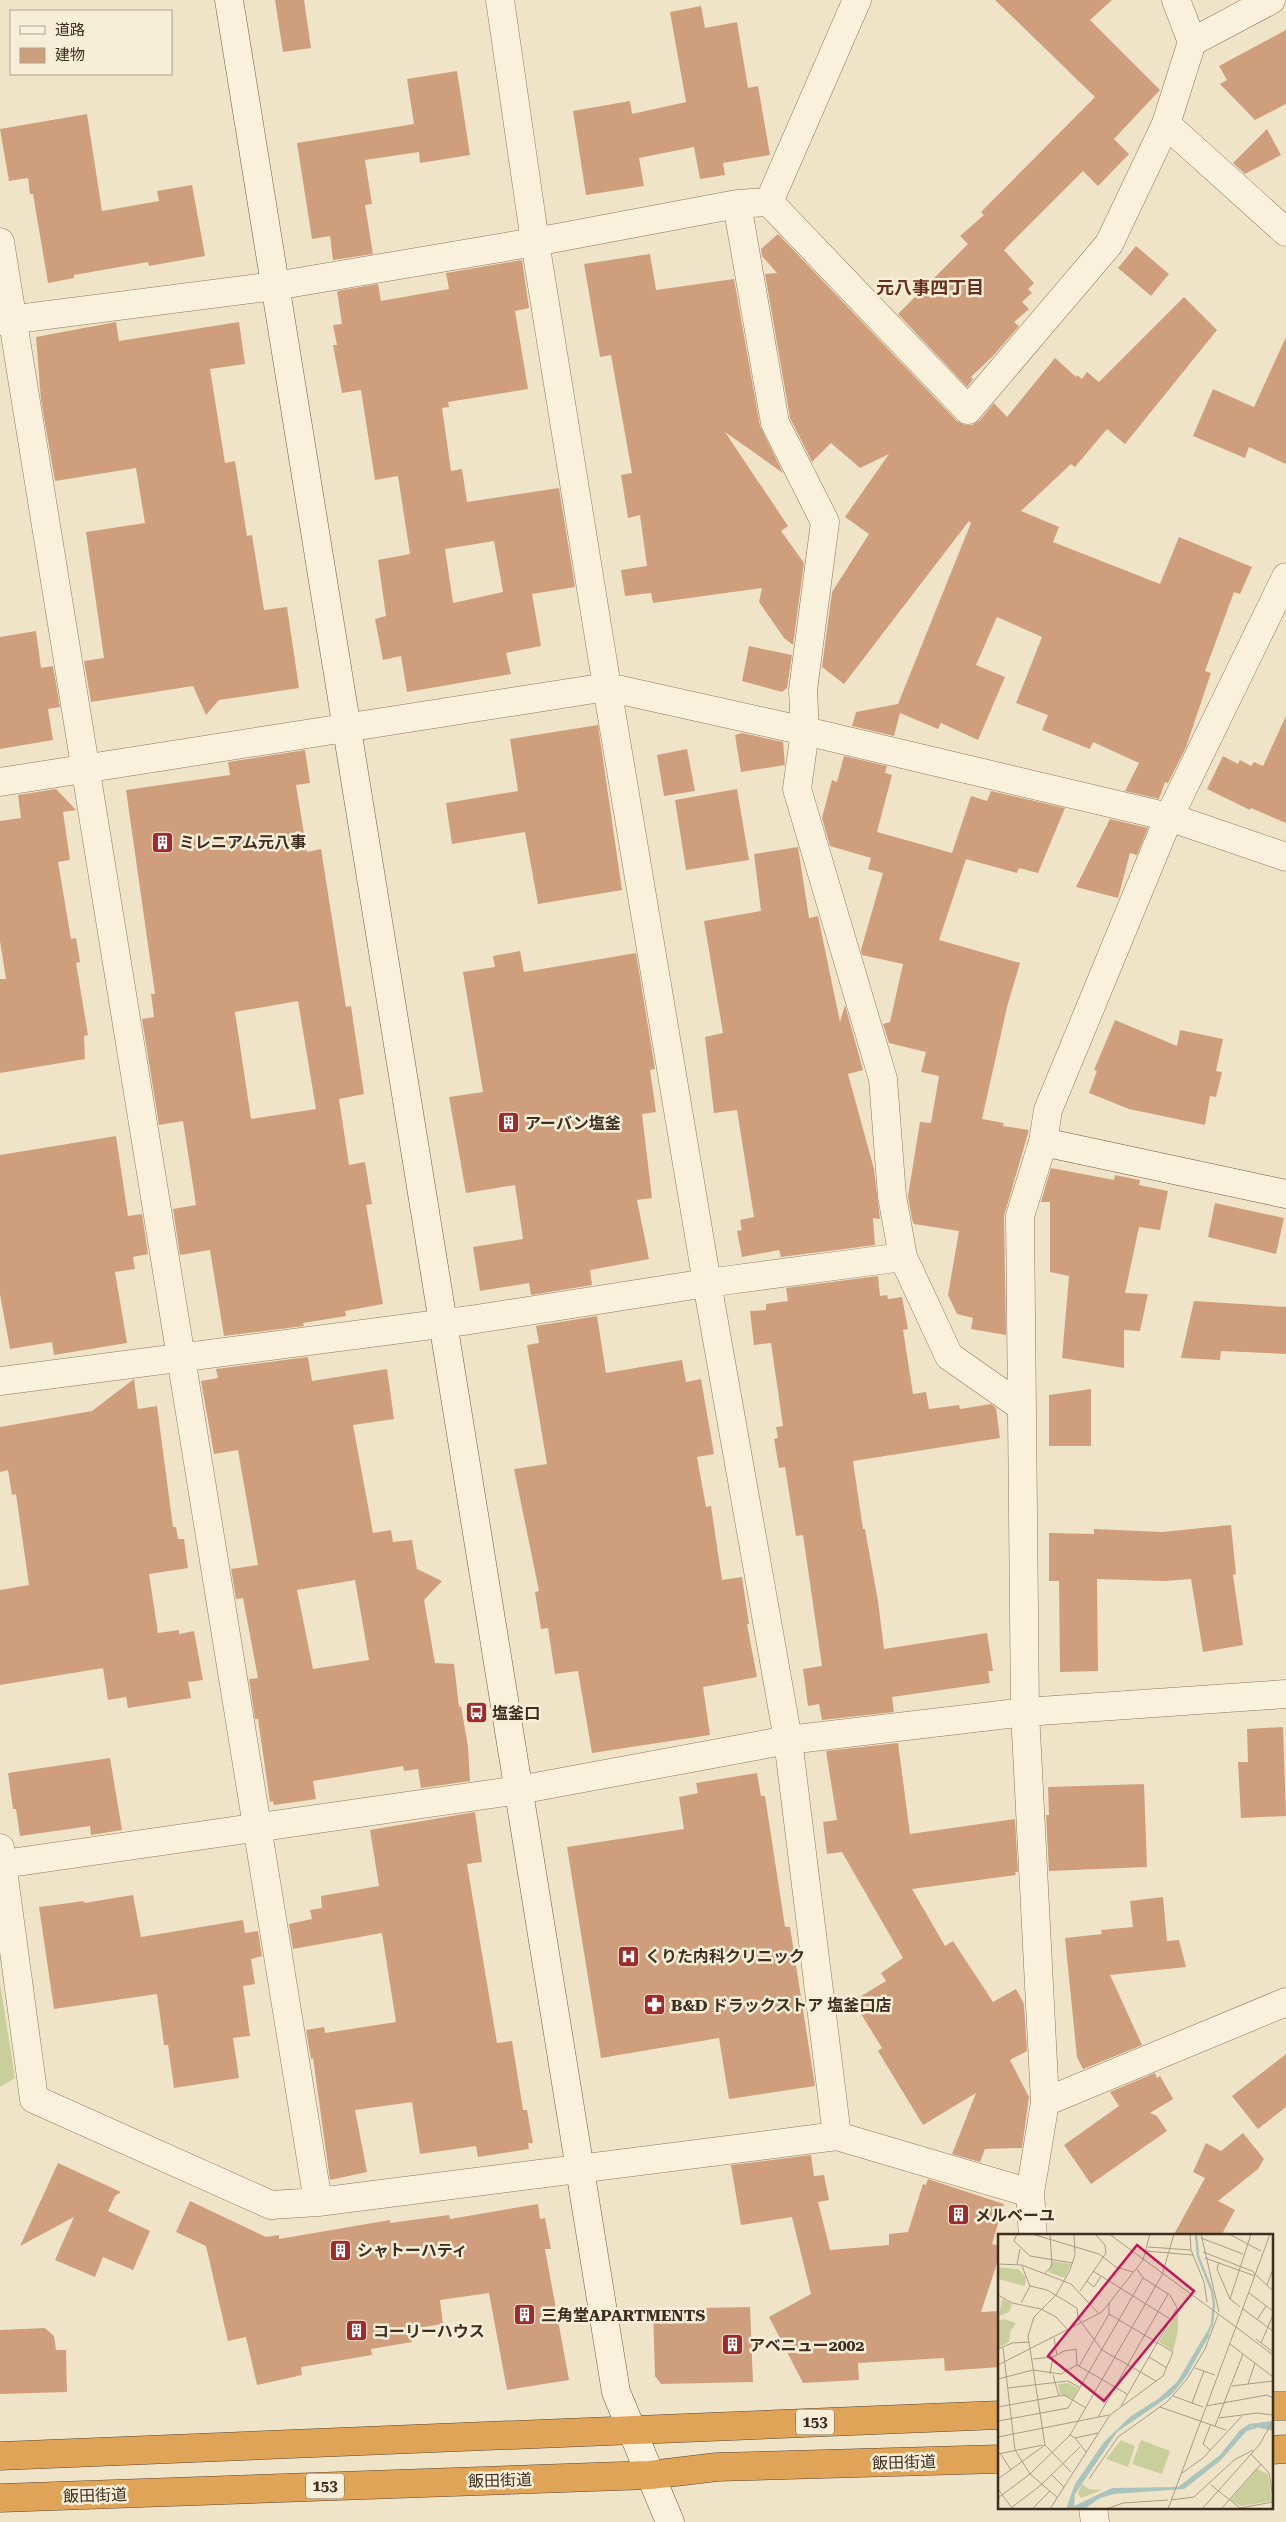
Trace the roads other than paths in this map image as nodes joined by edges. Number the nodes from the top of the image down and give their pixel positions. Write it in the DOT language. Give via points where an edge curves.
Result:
graph roads {
  1 [pos="229,0"];
  2 [pos="500,0"];
  3 [pos="857,0"];
  4 [pos="1176,0"];
  5 [pos="1271,0"];
  6 [pos="1192,42"];
  7 [pos="1166,124"];
  8 [pos="769,202"];
  9 [pos="738,204"];
  10 [pos="1286,232"];
  11 [pos="0,242"];
  12 [pos="535,242"];
  13 [pos="275,286"];
  14 [pos="6,320"];
  15 [pos="1284,586"];
  16 [pos="607,687"];
  17 [pos="347,728"];
  18 [pos="806,731"];
  19 [pos="85,769"];
  20 [pos="0,782"];
  21 [pos="1169,817"];
  22 [pos="1286,857"];
  23 [pos="1043,1142"];
  24 [pos="1286,1194"];
  25 [pos="903,1257"];
  26 [pos="707,1283"];
  27 [pos="443,1322"];
  28 [pos="181,1357"];
  29 [pos="0,1381"];
  30 [pos="1022,1407"];
  31 [pos="1286,1694"];
  32 [pos="1025,1712"];
  33 [pos="788,1740"];
  34 [pos="519,1790"];
  35 [pos="257,1828"];
  36 [pos="1,1856"];
  37 [pos="1286,2002"];
  38 [pos="1045,2102"];
  39 [pos="837,2136"];
  40 [pos="580,2169"];
  41 [pos="1030,2193"];
  42 [pos="318,2202"];
  43 [pos="1033,2234"];
  44 [pos="998,2415"];
  45 [pos="631,2430"];
  46 [pos="0,2456"];
  47 [pos="998,2459"];
  48 [pos="650,2475"];
  49 [pos="0,2498"];
  50 [pos="670,2522"];
  1 -- 13 [label="street"];
  2 -- 12 [label="street"];
  3 -- 8 [label="street"];
  4 -- 6 [label="street"];
  5 -- 6 [label="street"];
  6 -- 7 [label="street"];
  7 -- 8 [label="street" via="1109,244 968,410"];
  7 -- 10 [label="street"];
  8 -- 9 [label="street"];
  9 -- 12 [label="street"];
  9 -- 18 [label="street" via="775,422 826,522 803,690"];
  11 -- 14 [label="street"];
  12 -- 13 [label="street"];
  12 -- 16 [label="street"];
  13 -- 14 [label="street"];
  13 -- 17 [label="street"];
  14 -- 19 [label="street"];
  15 -- 21 [label="street"];
  16 -- 17 [label="street"];
  16 -- 18 [label="street"];
  16 -- 26 [label="street"];
  17 -- 19 [label="street"];
  17 -- 27 [label="street"];
  18 -- 21 [label="street"];
  18 -- 25 [label="street" via="797,789 883,1079 892,1196"];
  19 -- 20 [label="street"];
  19 -- 28 [label="street"];
  21 -- 22 [label="street"];
  21 -- 23 [label="street" via="1048,1110"];
  23 -- 24 [label="street"];
  23 -- 30 [label="street" via="1020,1216"];
  25 -- 26 [label="street"];
  25 -- 30 [label="street" via="949,1356"];
  26 -- 27 [label="street"];
  26 -- 33 [label="street"];
  27 -- 28 [label="street"];
  27 -- 34 [label="street"];
  28 -- 29 [label="street"];
  28 -- 35 [label="street"];
  30 -- 32 [label="street"];
  31 -- 32 [label="street"];
  32 -- 33 [label="street"];
  32 -- 38 [label="street"];
  33 -- 34 [label="street"];
  33 -- 39 [label="street"];
  34 -- 35 [label="street"];
  34 -- 40 [label="street"];
  35 -- 36 [label="street"];
  35 -- 42 [label="street"];
  36 -- 42 [label="street" via="34,2098 271,2205"];
  37 -- 38 [label="street"];
  38 -- 41 [label="street"];
  39 -- 40 [label="street"];
  39 -- 41 [label="street"];
  40 -- 42 [label="street"];
  40 -- 45 [label="street" via="616,2392"];
  41 -- 43 [label="street"];
  44 -- 45 [label="highway, 153"];
  45 -- 46 [label="highway, 153"];
  45 -- 48 [label="street"];
  47 -- 48 [label="highway, 飯田街道 / 153" via="717,2467"];
  48 -- 49 [label="highway, 飯田街道 / 153"];
  48 -- 50 [label="street"];
}
